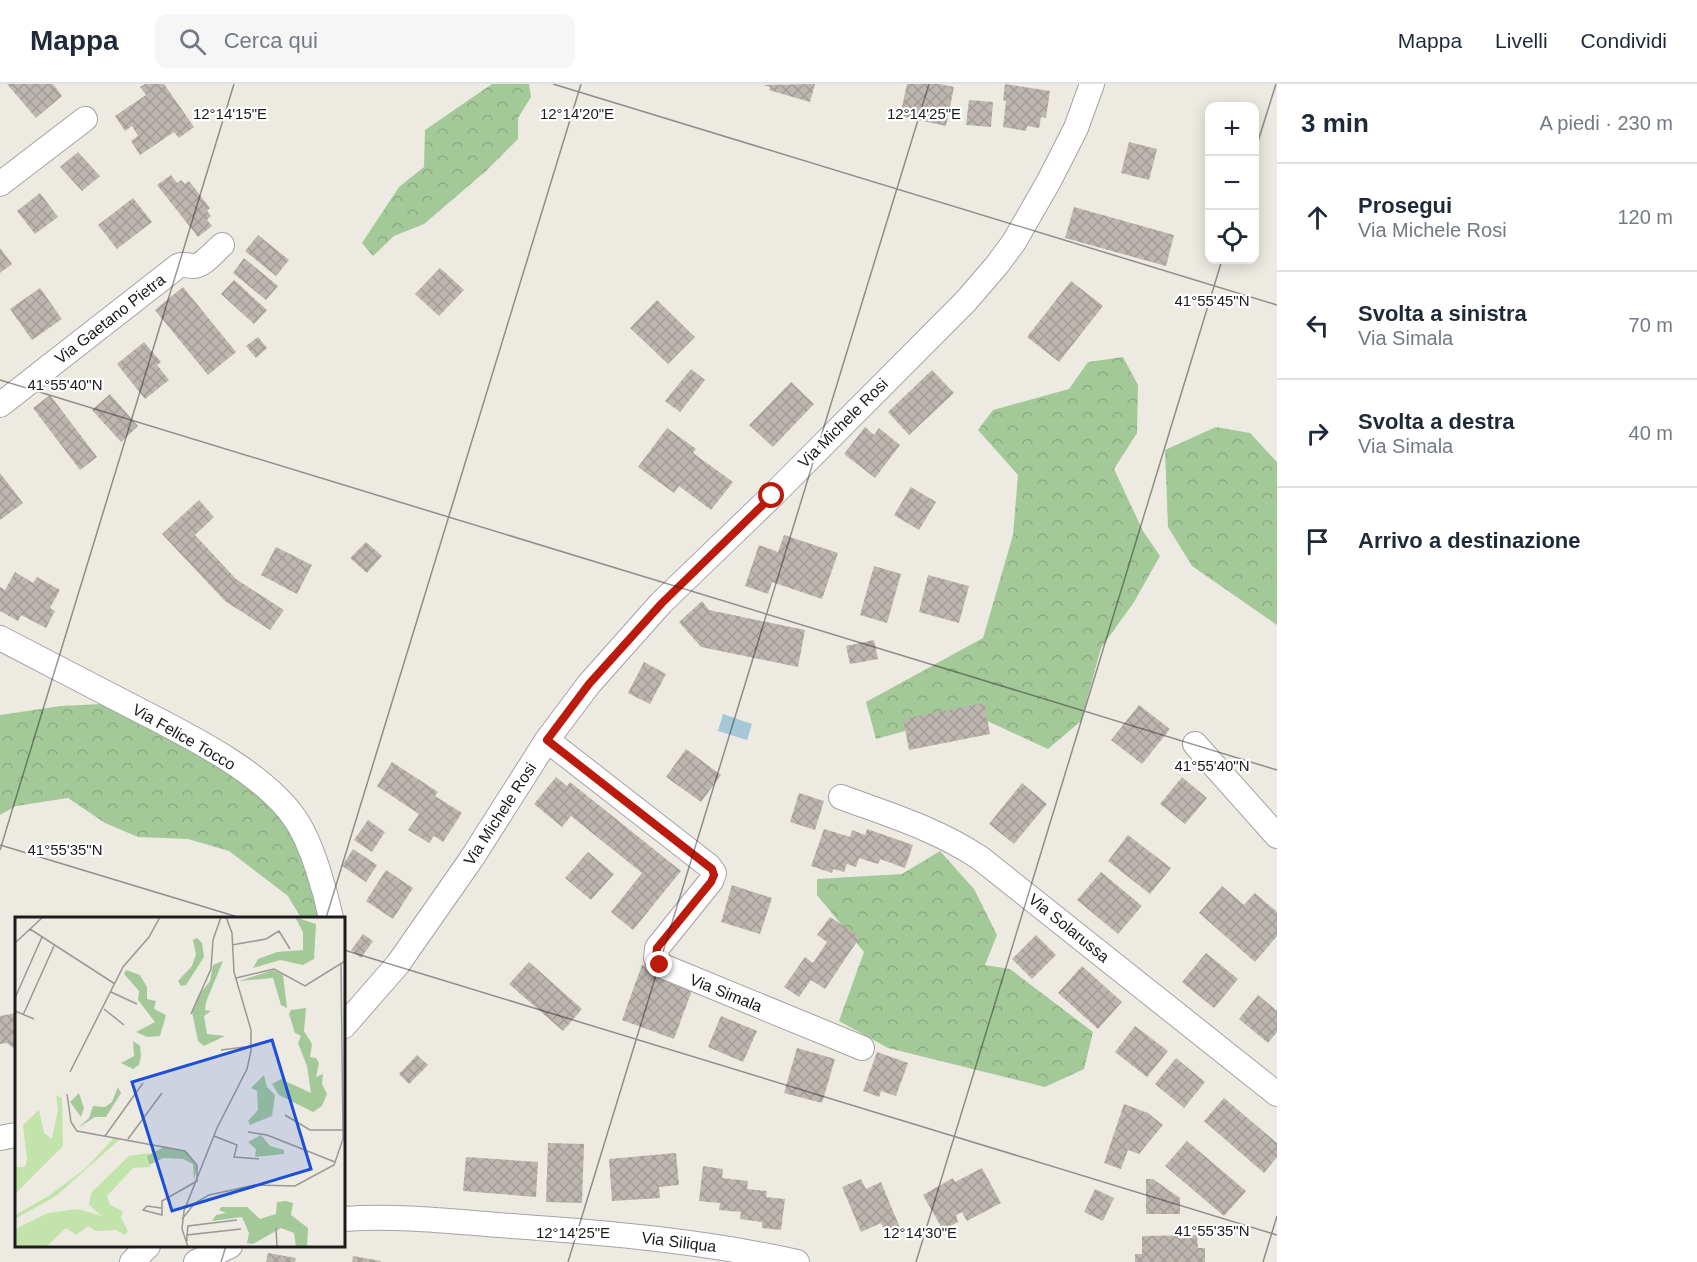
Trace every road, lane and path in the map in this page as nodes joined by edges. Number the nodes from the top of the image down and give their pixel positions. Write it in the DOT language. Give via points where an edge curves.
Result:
graph roads {
  1 [pos="1089,84"];
  2 [pos="85,119"];
  3 [pos="0,184"];
  4 [pos="222,245"];
  5 [pos="0,405"];
  6 [pos="0,638"];
  7 [pos="547,740"];
  8 [pos="1195,744"];
  9 [pos="841,797"];
  10 [pos="1277,836"];
  11 [pos="331,917"];
  12 [pos="345,1025"];
  13 [pos="862,1048"];
  14 [pos="1277,1094"];
  15 [pos="15,1135"];
  16 [pos="0,1138"];
  17 [pos="345,1219"];
  18 [pos="146,1247"];
  19 [pos="226,1247"];
  20 [pos="132,1262"];
  21 [pos="196,1262"];
  22 [pos="797,1262"];
  1 -- 7 [label="street, Via Michele Rosi" via="1076,128 1014,242 997,265 966,301 662,603 589,684"];
  2 -- 3 [label="street"];
  4 -- 5 [label="street, Via Gaetano Pietra" via="198,266 178,266"];
  6 -- 11 [label="street, Via Felice Tocco" via="210,748 266,789 303,832"];
  7 -- 12 [label="street, Via Michele Rosi" via="398,964"];
  7 -- 13 [label="street, Via Simala" via="712,869 711,882 657,948 660,965"];
  8 -- 10 [label="street"];
  9 -- 14 [label="street, Via Solarussa" via="928,829 980,858"];
  15 -- 16 [label="street"];
  17 -- 22 [label="street, Via Siliqua" via="404,1218 617,1234 722,1247"];
  18 -- 20 [label="street"];
  19 -- 21 [label="street"];
}
